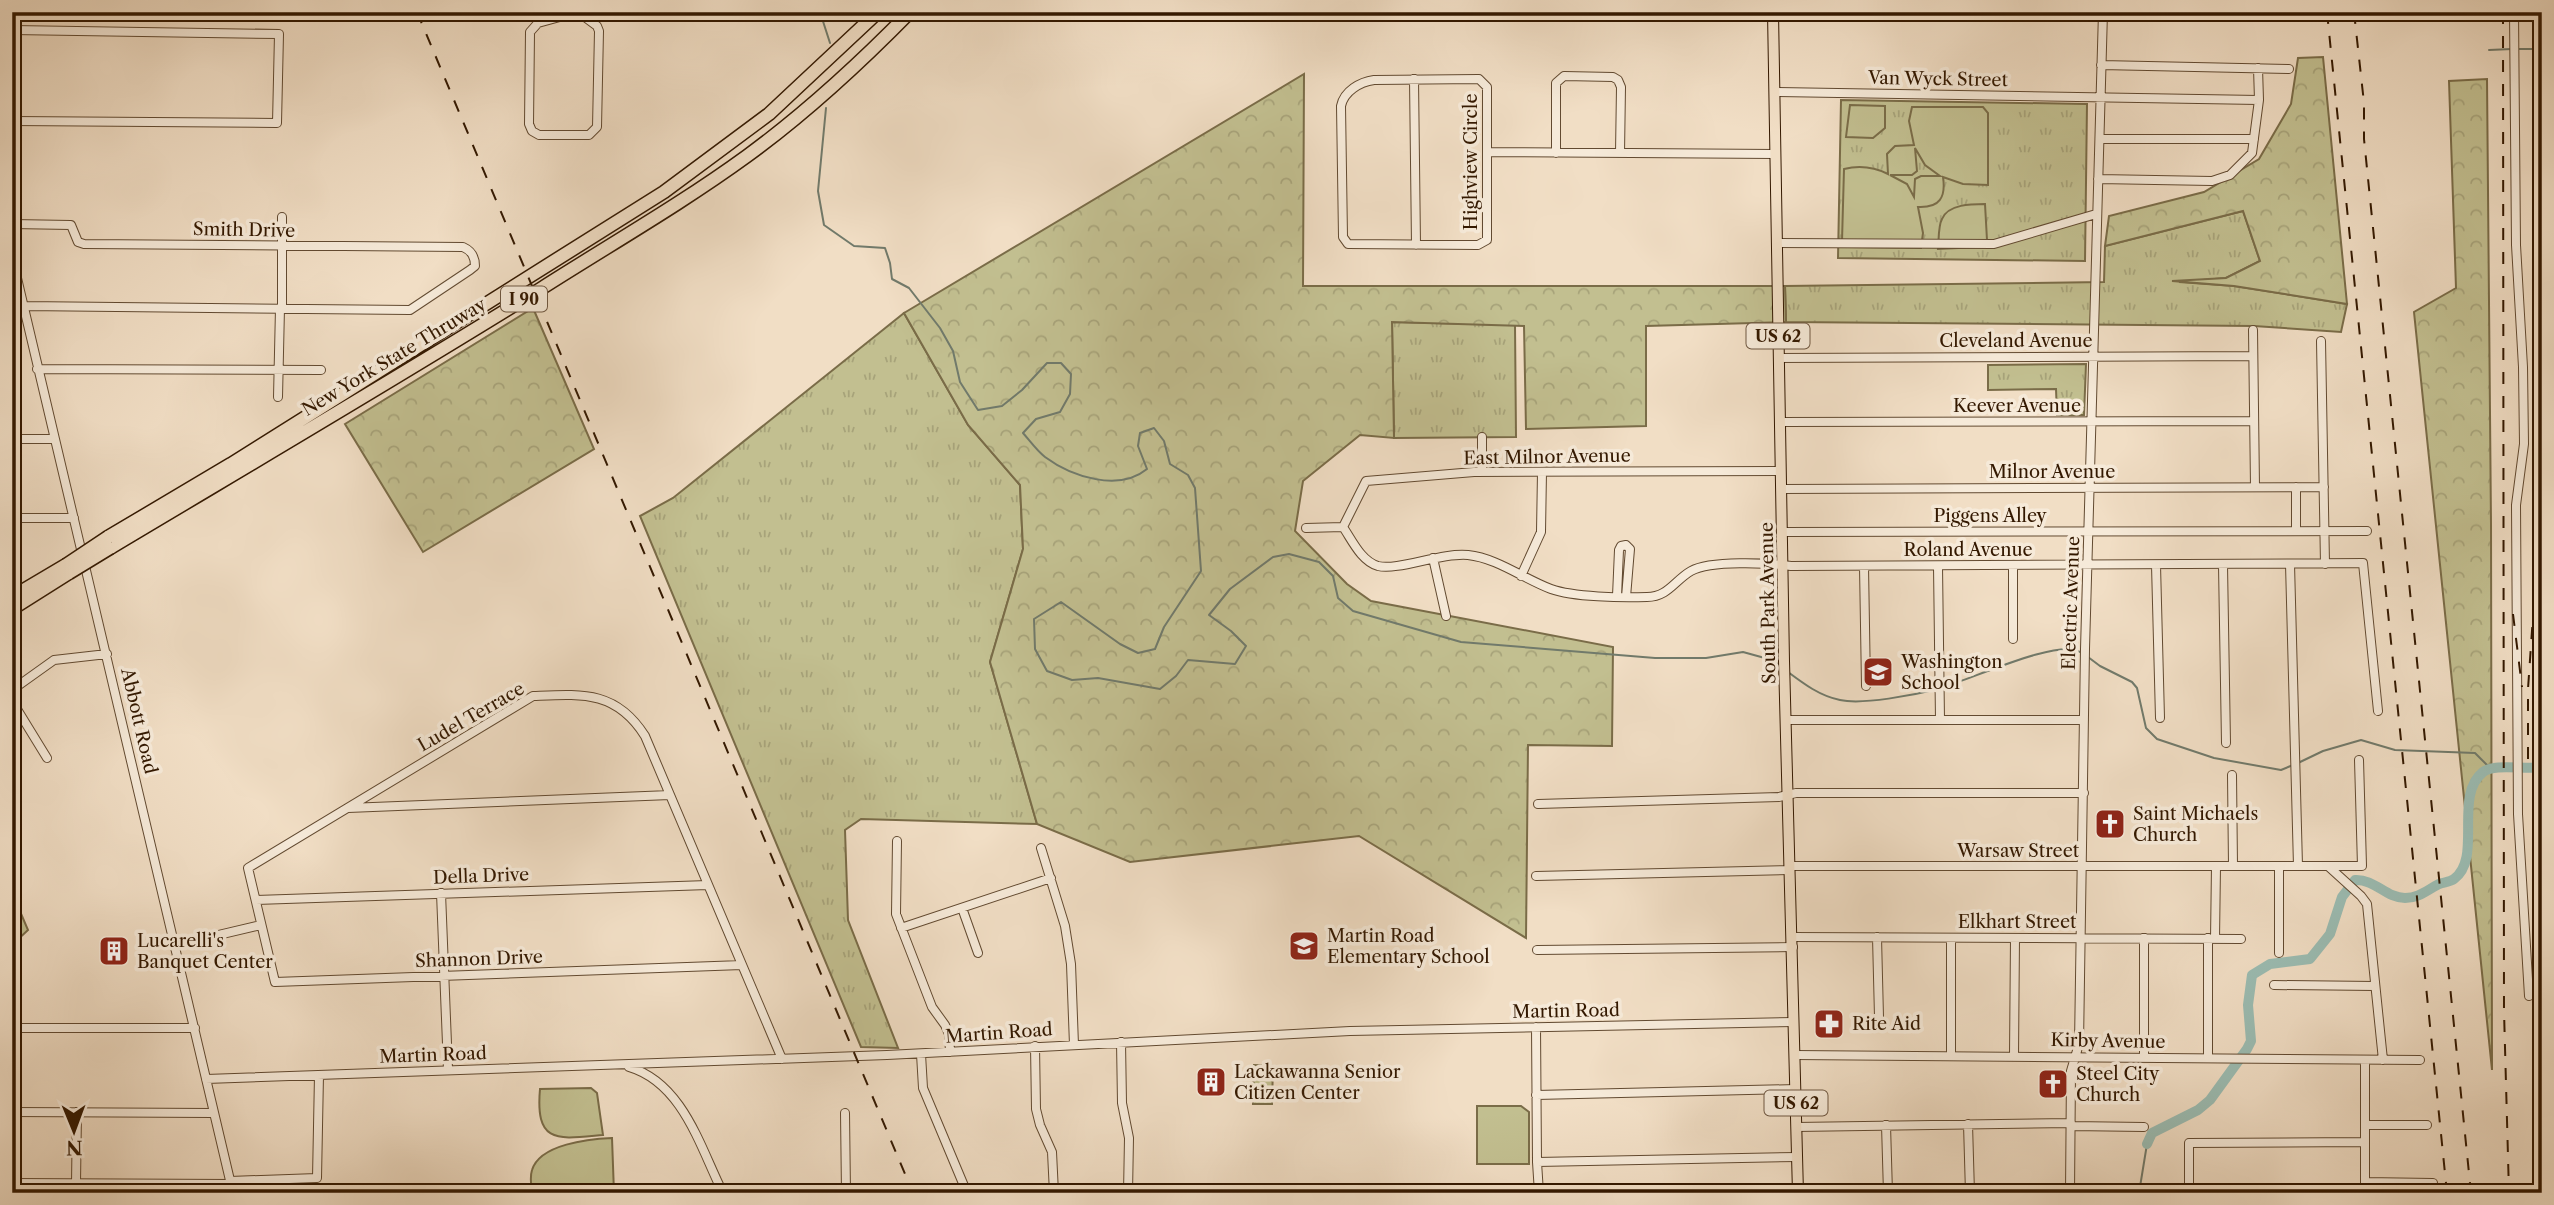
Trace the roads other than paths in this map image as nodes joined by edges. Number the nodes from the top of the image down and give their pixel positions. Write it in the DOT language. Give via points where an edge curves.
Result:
graph roads {
  1 [pos="578,12"];
  2 [pos="878,12"];
  3 [pos="910,12"];
  4 [pos="1773,12"];
  5 [pos="2103,12"];
  6 [pos="2195,12"];
  7 [pos="2229,12"];
  8 [pos="2515,12"];
  9 [pos="12,30"];
  10 [pos="2101,65"];
  11 [pos="2258,68"];
  12 [pos="2289,69"];
  13 [pos="1414,79"];
  14 [pos="1774,92"];
  15 [pos="2100,99"];
  16 [pos="2259,100"];
  17 [pos="12,121"];
  18 [pos="2100,139"];
  19 [pos="2254,139"];
  20 [pos="1488,152"];
  21 [pos="1556,153"];
  22 [pos="1620,153"];
  23 [pos="1775,154"];
  24 [pos="2098,179"];
  25 [pos="2096,214"];
  26 [pos="282,217"];
  27 [pos="12,224"];
  28 [pos="1776,243"];
  29 [pos="282,246"];
  30 [pos="1416,246"];
  31 [pos="12,257"];
  32 [pos="12,304"];
  33 [pos="23,305"];
  34 [pos="281,308"];
  35 [pos="2253,330"];
  36 [pos="2321,341"];
  37 [pos="2253,356"];
  38 [pos="2093,357"];
  39 [pos="1779,358"];
  40 [pos="37,369"];
  41 [pos="279,370"];
  42 [pos="321,370"];
  43 [pos="278,397"];
  44 [pos="2091,421"];
  45 [pos="2254,421"];
  46 [pos="1780,422"];
  47 [pos="1482,437"];
  48 [pos="12,439"];
  49 [pos="54,439"];
  50 [pos="1781,471"];
  51 [pos="1482,472"];
  52 [pos="1542,472"];
  53 [pos="2256,487"];
  54 [pos="2296,487"];
  55 [pos="2324,487"];
  56 [pos="2090,488"];
  57 [pos="1781,489"];
  58 [pos="12,517"];
  59 [pos="74,518"];
  60 [pos="1343,527"];
  61 [pos="1306,528"];
  62 [pos="2296,530"];
  63 [pos="2325,530"];
  64 [pos="2088,531"];
  65 [pos="2367,531"];
  66 [pos="1782,532"];
  67 [pos="109,542"];
  68 [pos="1433,558"];
  69 [pos="2290,564"];
  70 [pos="2325,564"];
  71 [pos="1782,565"];
  72 [pos="2087,565"];
  73 [pos="2156,565"];
  74 [pos="2223,565"];
  75 [pos="1864,566"];
  76 [pos="1938,566"];
  77 [pos="2012,566"];
  78 [pos="68,569"];
  79 [pos="1521,576"];
  80 [pos="1621,596"];
  81 [pos="12,597"];
  82 [pos="12,610"];
  83 [pos="1446,616"];
  84 [pos="2013,639"];
  85 [pos="107,654"];
  86 [pos="1866,686"];
  87 [pos="12,690"];
  88 [pos="12,701"];
  89 [pos="2378,711"];
  90 [pos="2160,718"];
  91 [pos="1786,720"];
  92 [pos="1940,720"];
  93 [pos="2084,720"];
  94 [pos="2226,743"];
  95 [pos="47,758"];
  96 [pos="2359,760"];
  97 [pos="2232,775"];
  98 [pos="2084,793"];
  99 [pos="1788,795"];
  100 [pos="670,796"];
  101 [pos="1538,804"];
  102 [pos="347,808"];
  103 [pos="897,841"];
  104 [pos="1041,848"];
  105 [pos="2083,866"];
  106 [pos="2216,866"];
  107 [pos="2233,866"];
  108 [pos="2278,866"];
  109 [pos="2298,866"];
  110 [pos="2328,866"];
  111 [pos="1790,868"];
  112 [pos="1536,876"];
  113 [pos="1051,878"];
  114 [pos="708,885"];
  115 [pos="441,893"];
  116 [pos="256,900"];
  117 [pos="962,908"];
  118 [pos="261,925"];
  119 [pos="901,928"];
  120 [pos="1877,937"];
  121 [pos="1951,938"];
  122 [pos="2015,938"];
  123 [pos="2080,938"];
  124 [pos="2144,938"];
  125 [pos="2212,939"];
  126 [pos="2241,939"];
  127 [pos="1793,942"];
  128 [pos="176,946"];
  129 [pos="1537,950"];
  130 [pos="978,953"];
  131 [pos="2279,953"];
  132 [pos="742,965"];
  133 [pos="444,976"];
  134 [pos="2274,985"];
  135 [pos="2375,986"];
  136 [pos="2529,996"];
  137 [pos="1879,1017"];
  138 [pos="1794,1022"];
  139 [pos="1536,1027"];
  140 [pos="12,1028"];
  141 [pos="195,1028"];
  142 [pos="1121,1042"];
  143 [pos="1074,1045"];
  144 [pos="1035,1046"];
  145 [pos="950,1052"];
  146 [pos="921,1054"];
  147 [pos="1795,1055"];
  148 [pos="1951,1056"];
  149 [pos="2014,1056"];
  150 [pos="2075,1056"];
  151 [pos="2144,1057"];
  152 [pos="2208,1058"];
  153 [pos="782,1059"];
  154 [pos="2365,1060"];
  155 [pos="2383,1060"];
  156 [pos="2420,1060"];
  157 [pos="623,1066"];
  158 [pos="448,1069"];
  159 [pos="319,1075"];
  160 [pos="206,1079"];
  161 [pos="1796,1089"];
  162 [pos="1536,1095"];
  163 [pos="12,1112"];
  164 [pos="77,1112"];
  165 [pos="214,1113"];
  166 [pos="845,1113"];
  167 [pos="1968,1124"];
  168 [pos="2071,1124"];
  169 [pos="1886,1125"];
  170 [pos="2365,1125"];
  171 [pos="2427,1125"];
  172 [pos="2144,1126"];
  173 [pos="1797,1127"];
  174 [pos="2365,1142"];
  175 [pos="1797,1157"];
  176 [pos="1537,1162"];
  177 [pos="2365,1182"];
  178 [pos="2433,1182"];
  179 [pos="12,1183"];
  180 [pos="76,1184"];
  181 [pos="231,1186"];
  182 [pos="2126,1189"];
  183 [pos="2156,1189"];
  184 [pos="2070,1191"];
  185 [pos="2189,1191"];
  186 [pos="723,1193"];
  187 [pos="846,1193"];
  188 [pos="967,1193"];
  189 [pos="1054,1193"];
  190 [pos="1128,1193"];
  191 [pos="1539,1193"];
  192 [pos="1798,1193"];
  193 [pos="1888,1193"];
  194 [pos="1970,1193"];
  195 [pos="2365,1193"];
  1 -- 1 [label="street" via="599,31 597,127 589,135 540,135 529,124 530,32 538,23"];
  2 -- 67 [label="highway, New York State Thruway / I 90" via="769,114 664,192"];
  3 -- 67 [label="highway, New York State Thruway / I 90" via="810,107 670,210 469,334"];
  4 -- 14 [label="main road, South Park Avenue / US 62"];
  5 -- 10 [label="street, Electric Avenue"];
  6 -- 7 [label="street"];
  8 -- 136 [label="street" via="2516,245 2524,444 2516,505 2520,849"];
  9 -- 17 [label="street" via="279,34 277,123"];
  10 -- 11 [label="street"];
  10 -- 15 [label="street, Electric Avenue"];
  11 -- 12 [label="street"];
  11 -- 16 [label="street"];
  13 -- 20 [label="street, Highview Circle" via="1483,80 1487,87"];
  13 -- 30 [label="street"];
  13 -- 30 [label="street, Highview Circle" via="1368,81 1346,94 1341,106 1345,242 1351,246"];
  14 -- 15 [label="street, Van Wyck Street"];
  14 -- 23 [label="main road, South Park Avenue / US 62"];
  15 -- 16 [label="street, Van Wyck Street"];
  15 -- 18 [label="street, Electric Avenue"];
  16 -- 19 [label="street"];
  18 -- 19 [label="street"];
  18 -- 24 [label="street, Electric Avenue"];
  19 -- 24 [label="street" via="2252,153 2230,175 2212,181"];
  20 -- 21 [label="street"];
  20 -- 30 [label="street, Highview Circle" via="1487,240 1478,245"];
  21 -- 22 [label="street"];
  21 -- 22 [label="street" via="1556,83 1564,76 1618,80"];
  22 -- 23 [label="street"];
  23 -- 28 [label="main road, South Park Avenue / US 62"];
  24 -- 25 [label="street, Electric Avenue"];
  25 -- 28 [label="street" via="1994,244"];
  25 -- 38 [label="street, Electric Avenue"];
  26 -- 29 [label="street"];
  27 -- 29 [label="street, Smith Drive" via="71,225 78,242 84,244"];
  28 -- 39 [label="main road, South Park Avenue / US 62"];
  29 -- 34 [label="street"];
  29 -- 34 [label="street, Smith Drive" via="463,247 472,253 475,266 410,310"];
  31 -- 33 [label="street, Abbott Road"];
  32 -- 33 [label="street"];
  33 -- 34 [label="street"];
  33 -- 40 [label="street, Abbott Road"];
  34 -- 41 [label="street"];
  35 -- 37 [label="street"];
  36 -- 55 [label="street"];
  37 -- 38 [label="street, Cleveland Avenue"];
  37 -- 45 [label="street"];
  38 -- 39 [label="street, Cleveland Avenue"];
  38 -- 44 [label="street, Electric Avenue"];
  39 -- 46 [label="main road, South Park Avenue / US 62"];
  40 -- 41 [label="street"];
  40 -- 49 [label="street, Abbott Road"];
  41 -- 42 [label="street"];
  41 -- 43 [label="street"];
  44 -- 45 [label="street, Keever Avenue"];
  44 -- 46 [label="street, Keever Avenue"];
  44 -- 56 [label="street, Electric Avenue"];
  45 -- 53 [label="street"];
  46 -- 50 [label="main road, South Park Avenue / US 62"];
  47 -- 51 [label="street"];
  48 -- 49 [label="street"];
  49 -- 59 [label="street, Abbott Road"];
  50 -- 52 [label="street, East Milnor Avenue"];
  50 -- 57 [label="main road, South Park Avenue / US 62"];
  51 -- 52 [label="street, East Milnor Avenue"];
  51 -- 60 [label="street, East Milnor Avenue" via="1366,481"];
  52 -- 79 [label="street" via="1541,532"];
  53 -- 54 [label="street, Milnor Avenue"];
  53 -- 56 [label="street, Milnor Avenue"];
  54 -- 55 [label="street, Milnor Avenue"];
  54 -- 62 [label="street"];
  55 -- 63 [label="street"];
  56 -- 57 [label="street, Milnor Avenue"];
  56 -- 64 [label="street, Electric Avenue"];
  57 -- 66 [label="main road, South Park Avenue / US 62"];
  58 -- 59 [label="street"];
  59 -- 85 [label="street, Abbott Road"];
  60 -- 61 [label="street"];
  60 -- 68 [label="street, Roland Avenue" via="1364,557 1380,566"];
  62 -- 63 [label="street, Piggens Alley"];
  62 -- 64 [label="street, Piggens Alley"];
  63 -- 65 [label="street, Piggens Alley"];
  63 -- 70 [label="street"];
  64 -- 66 [label="street, Piggens Alley"];
  64 -- 72 [label="street, Electric Avenue"];
  66 -- 71 [label="main road, South Park Avenue / US 62"];
  67 -- 78 [label="highway, New York State Thruway / I 90, bridge"];
  68 -- 79 [label="street, Roland Avenue" via="1478,557"];
  68 -- 83 [label="street"];
  69 -- 70 [label="street, Roland Avenue"];
  69 -- 74 [label="street, Roland Avenue"];
  69 -- 109 [label="street"];
  70 -- 89 [label="street, Roland Avenue" via="2364,564"];
  71 -- 75 [label="street, Roland Avenue"];
  71 -- 80 [label="street, Roland Avenue" via="1708,565 1661,594"];
  71 -- 91 [label="main road, South Park Avenue / US 62"];
  72 -- 73 [label="street, Roland Avenue"];
  72 -- 77 [label="street, Roland Avenue"];
  72 -- 93 [label="street, Electric Avenue"];
  73 -- 74 [label="street, Roland Avenue"];
  73 -- 90 [label="street"];
  74 -- 94 [label="street"];
  75 -- 76 [label="street, Roland Avenue"];
  75 -- 86 [label="street"];
  76 -- 77 [label="street, Roland Avenue"];
  76 -- 92 [label="street"];
  77 -- 84 [label="street"];
  78 -- 81 [label="highway, New York State Thruway / I 90"];
  78 -- 82 [label="highway, New York State Thruway / I 90"];
  79 -- 80 [label="street, Roland Avenue" via="1567,593"];
  80 -- 80 [label="street" via="1630,549 1626,545 1619,550"];
  85 -- 87 [label="street" via="54,660"];
  85 -- 128 [label="street, Abbott Road"];
  88 -- 95 [label="street"];
  91 -- 92 [label="street"];
  91 -- 99 [label="main road, South Park Avenue / US 62"];
  92 -- 93 [label="street"];
  93 -- 98 [label="street, Electric Avenue"];
  96 -- 110 [label="street, Warsaw Street" via="2362,866"];
  97 -- 107 [label="street"];
  98 -- 99 [label="street"];
  98 -- 105 [label="street, Electric Avenue"];
  99 -- 101 [label="street"];
  99 -- 111 [label="main road, South Park Avenue / US 62"];
  100 -- 102 [label="street"];
  100 -- 102 [label="street, Ludel Terrace" via="645,736 617,706 599,698 533,696"];
  100 -- 114 [label="street, Ludel Terrace"];
  102 -- 116 [label="street, Ludel Terrace" via="248,868"];
  103 -- 119 [label="street" via="896,914"];
  104 -- 113 [label="street"];
  105 -- 106 [label="street, Warsaw Street"];
  105 -- 111 [label="street, Warsaw Street"];
  105 -- 123 [label="street, Electric Avenue"];
  106 -- 107 [label="street, Warsaw Street"];
  106 -- 125 [label="street"];
  107 -- 108 [label="street, Warsaw Street"];
  108 -- 109 [label="street, Warsaw Street"];
  108 -- 131 [label="street"];
  109 -- 110 [label="street, Warsaw Street"];
  110 -- 135 [label="street" via="2367,904"];
  111 -- 112 [label="street, Warsaw Street"];
  111 -- 127 [label="main road, South Park Avenue / US 62"];
  113 -- 117 [label="street"];
  113 -- 143 [label="street" via="1066,926"];
  114 -- 115 [label="street, Della Drive"];
  114 -- 132 [label="street, Ludel Terrace"];
  115 -- 116 [label="street, Della Drive"];
  115 -- 133 [label="street"];
  116 -- 118 [label="street, Ludel Terrace"];
  117 -- 119 [label="street"];
  117 -- 130 [label="street"];
  118 -- 128 [label="street"];
  118 -- 133 [label="street, Shannon Drive" via="275,982"];
  119 -- 145 [label="street" via="932,1007 945,1025"];
  120 -- 121 [label="street, Elkhart Street"];
  120 -- 127 [label="street, Elkhart Street"];
  120 -- 137 [label="street"];
  121 -- 122 [label="street, Elkhart Street"];
  121 -- 148 [label="street"];
  122 -- 123 [label="street, Elkhart Street"];
  122 -- 149 [label="street"];
  123 -- 124 [label="street, Elkhart Street"];
  123 -- 150 [label="street, Electric Avenue"];
  124 -- 125 [label="street, Elkhart Street"];
  124 -- 151 [label="street"];
  125 -- 126 [label="street, Elkhart Street"];
  125 -- 152 [label="street"];
  127 -- 129 [label="street, Elkhart Street"];
  127 -- 138 [label="main road, South Park Avenue / US 62"];
  128 -- 141 [label="street, Abbott Road"];
  132 -- 133 [label="street, Shannon Drive"];
  132 -- 153 [label="street, Ludel Terrace"];
  133 -- 158 [label="street"];
  134 -- 135 [label="street"];
  135 -- 155 [label="street"];
  138 -- 139 [label="street, Martin Road"];
  138 -- 147 [label="main road, South Park Avenue / US 62"];
  139 -- 142 [label="street, Martin Road"];
  139 -- 162 [label="street"];
  140 -- 141 [label="street"];
  141 -- 160 [label="street, Abbott Road"];
  142 -- 143 [label="street, Martin Road"];
  142 -- 190 [label="street" via="1122,1103 1129,1138"];
  143 -- 144 [label="street, Martin Road"];
  144 -- 145 [label="street, Martin Road"];
  144 -- 189 [label="street" via="1036,1109 1052,1152"];
  145 -- 146 [label="street, Martin Road"];
  146 -- 153 [label="street, Martin Road"];
  146 -- 188 [label="street" via="923,1088"];
  147 -- 148 [label="street, Kirby Avenue"];
  147 -- 161 [label="main road, South Park Avenue / US 62"];
  148 -- 149 [label="street, Kirby Avenue"];
  149 -- 150 [label="street, Kirby Avenue"];
  150 -- 151 [label="street, Kirby Avenue"];
  150 -- 168 [label="street, Electric Avenue"];
  151 -- 152 [label="street, Kirby Avenue"];
  152 -- 154 [label="street, Kirby Avenue"];
  153 -- 157 [label="street, Martin Road"];
  154 -- 155 [label="street, Kirby Avenue"];
  154 -- 170 [label="street"];
  155 -- 156 [label="street, Kirby Avenue"];
  157 -- 158 [label="street, Martin Road"];
  157 -- 186 [label="street" via="655,1079 676,1100"];
  158 -- 159 [label="street, Martin Road"];
  159 -- 160 [label="street, Martin Road"];
  159 -- 181 [label="street" via="317,1178"];
  160 -- 165 [label="street, Abbott Road"];
  161 -- 162 [label="street"];
  161 -- 173 [label="main road, South Park Avenue / US 62"];
  162 -- 176 [label="street"];
  163 -- 164 [label="street"];
  164 -- 165 [label="street"];
  164 -- 180 [label="street"];
  165 -- 181 [label="street, Abbott Road"];
  166 -- 187 [label="street"];
  167 -- 168 [label="street"];
  167 -- 169 [label="street"];
  167 -- 194 [label="street"];
  168 -- 172 [label="street"];
  168 -- 184 [label="street, Electric Avenue"];
  169 -- 173 [label="street"];
  169 -- 193 [label="street"];
  170 -- 171 [label="street"];
  170 -- 174 [label="street"];
  173 -- 175 [label="main road, South Park Avenue / US 62"];
  174 -- 177 [label="street"];
  174 -- 185 [label="street" via="2189,1143"];
  175 -- 176 [label="street"];
  175 -- 192 [label="main road, South Park Avenue / US 62"];
  176 -- 191 [label="street"];
  177 -- 178 [label="street"];
  177 -- 195 [label="street"];
  179 -- 180 [label="street"];
  180 -- 181 [label="street"];
  182 -- 184 [label="street"];
  183 -- 185 [label="street"];
}
